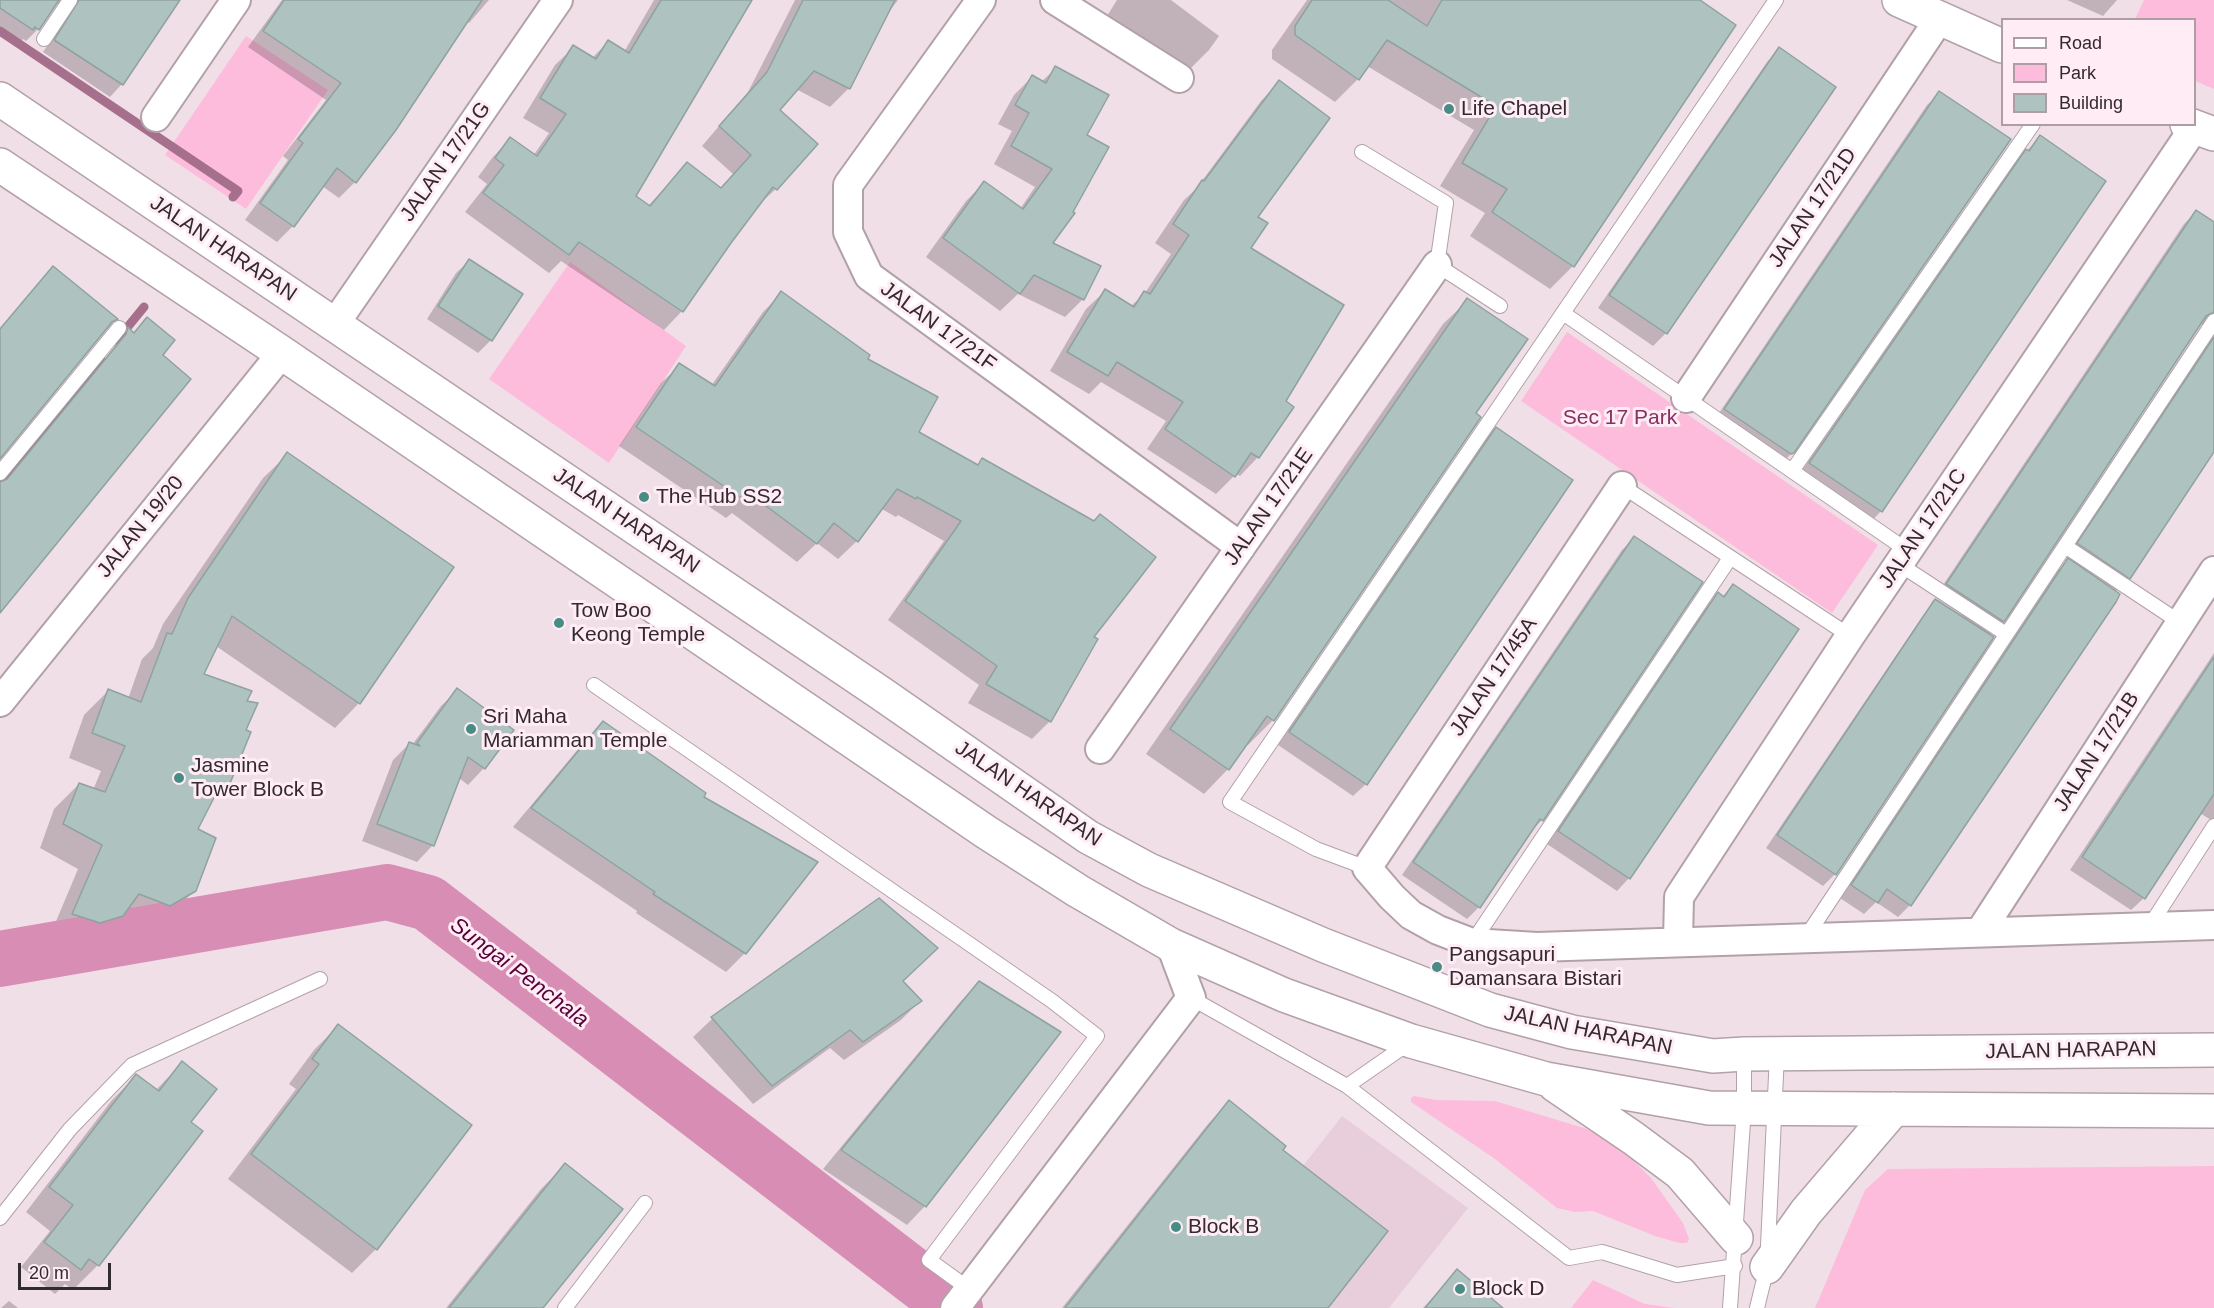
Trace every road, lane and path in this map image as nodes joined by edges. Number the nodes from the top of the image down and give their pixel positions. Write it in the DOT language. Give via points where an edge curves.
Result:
graph roads {
  1 [pos="70,0"];
  2 [pos="236,0"];
  3 [pos="558,0"];
  4 [pos="981,0"];
  5 [pos="1055,0"];
  6 [pos="1776,0"];
  7 [pos="1899,0"];
  8 [pos="1940,18"];
  9 [pos="44,39"];
  10 [pos="2001,45"];
  11 [pos="1179,78"];
  12 [pos="0,99"];
  13 [pos="156,117"];
  14 [pos="2032,126"];
  15 [pos="2198,129"];
  16 [pos="1362,152"];
  17 [pos="0,165"];
  18 [pos="1437,265"];
  19 [pos="1500,306"];
  20 [pos="1563,313"];
  21 [pos="2214,321"];
  22 [pos="334,325"];
  23 [pos="118,328"];
  24 [pos="282,352"];
  25 [pos="1686,398"];
  26 [pos="1791,471"];
  27 [pos="0,474"];
  28 [pos="1622,486"];
  29 [pos="2065,546"];
  30 [pos="1241,547"];
  31 [pos="1904,557"];
  32 [pos="1730,558"];
  33 [pos="2214,571"];
  34 [pos="2181,623"];
  35 [pos="2006,634"];
  36 [pos="1850,636"];
  37 [pos="594,685"];
  38 [pos="0,702"];
  39 [pos="1100,749"];
  40 [pos="2214,826"];
  41 [pos="1367,868"];
  42 [pos="2214,925"];
  43 [pos="2149,927"];
  44 [pos="1980,932"];
  45 [pos="1805,938"];
  46 [pos="1678,941"];
  47 [pos="1472,943"];
  48 [pos="1171,945"];
  49 [pos="320,979"];
  50 [pos="1191,998"];
  51 [pos="1411,1041"];
  52 [pos="2214,1050"];
  53 [pos="1777,1053"];
  54 [pos="1744,1054"];
  55 [pos="1546,1079"];
  56 [pos="1347,1086"];
  57 [pos="1760,1108"];
  58 [pos="1894,1109"];
  59 [pos="2214,1111"];
  60 [pos="645,1203"];
  61 [pos="0,1218"];
  62 [pos="1735,1252"];
  63 [pos="1767,1268"];
  64 [pos="962,1298"];
  65 [pos="565,1308"];
  66 [pos="1730,1308"];
  67 [pos="1757,1308"];
  1 -- 9 [label="lane"];
  2 -- 13 [label="street"];
  3 -- 22 [label="street, JALAN 17/21G"];
  4 -- 30 [label="street, JALAN 17/21F" via="848,185 848,232 864,268 869,276"];
  5 -- 11 [label="street"];
  6 -- 20 [label="lane"];
  7 -- 8 [label="main road"];
  8 -- 10 [label="main road"];
  8 -- 25 [label="street, JALAN 17/21D"];
  12 -- 22 [label="main road, JALAN HARAPAN"];
  14 -- 26 [label="lane"];
  15 -- 31 [label="street, JALAN 17/21C"];
  16 -- 18 [label="lane" via="1446,203"];
  17 -- 24 [label="main road"];
  18 -- 19 [label="lane"];
  18 -- 30 [label="street, JALAN 17/21E"];
  20 -- 25 [label="lane"];
  20 -- 41 [label="lane" via="1230,802 1316,849"];
  21 -- 29 [label="lane"];
  22 -- 54 [label="main road, JALAN HARAPAN" via="1088,837 1149,870 1334,950 1490,1010 1572,1032 1713,1056"];
  23 -- 27 [label="lane"];
  24 -- 38 [label="street, JALAN 19/20"];
  24 -- 48 [label="main road" via="986,832"];
  25 -- 26 [label="lane"];
  26 -- 31 [label="lane"];
  28 -- 32 [label="lane"];
  28 -- 41 [label="street, JALAN 17/45A"];
  29 -- 34 [label="lane"];
  29 -- 35 [label="lane"];
  30 -- 39 [label="street, JALAN 17/21E"];
  31 -- 35 [label="lane"];
  31 -- 36 [label="street, JALAN 17/21C"];
  32 -- 36 [label="lane"];
  32 -- 47 [label="lane"];
  33 -- 34 [label="street, JALAN 17/21B"];
  34 -- 44 [label="street, JALAN 17/21B"];
  35 -- 45 [label="lane"];
  36 -- 46 [label="street, JALAN 17/21C" via="1679,897"];
  37 -- 64 [label="lane" via="1097,1036 929,1260"];
  40 -- 43 [label="lane"];
  41 -- 47 [label="street" via="1411,915"];
  42 -- 43 [label="street"];
  43 -- 44 [label="street"];
  44 -- 45 [label="street"];
  45 -- 46 [label="street"];
  46 -- 47 [label="street" via="1537,947"];
  48 -- 50 [label="street"];
  48 -- 51 [label="main road" via="1284,995"];
  49 -- 61 [label="lane" via="132,1065 70,1129"];
  50 -- 56 [label="lane"];
  50 -- 64 [label="street"];
  51 -- 55 [label="main road"];
  51 -- 56 [label="lane"];
  52 -- 53 [label="main road, JALAN HARAPAN"];
  53 -- 54 [label="main road, JALAN HARAPAN"];
  53 -- 57 [label="lane"];
  54 -- 57 [label="lane"];
  55 -- 57 [label="main road" via="1709,1108"];
  55 -- 62 [label="main road" via="1680,1173"];
  56 -- 62 [label="lane" via="1569,1258 1602,1252 1677,1275"];
  57 -- 58 [label="main road"];
  57 -- 62 [label="lane"];
  57 -- 63 [label="lane"];
  58 -- 59 [label="main road"];
  58 -- 63 [label="main road" via="1806,1212"];
  60 -- 65 [label="lane"];
  62 -- 66 [label="lane"];
  63 -- 67 [label="lane"];
}
